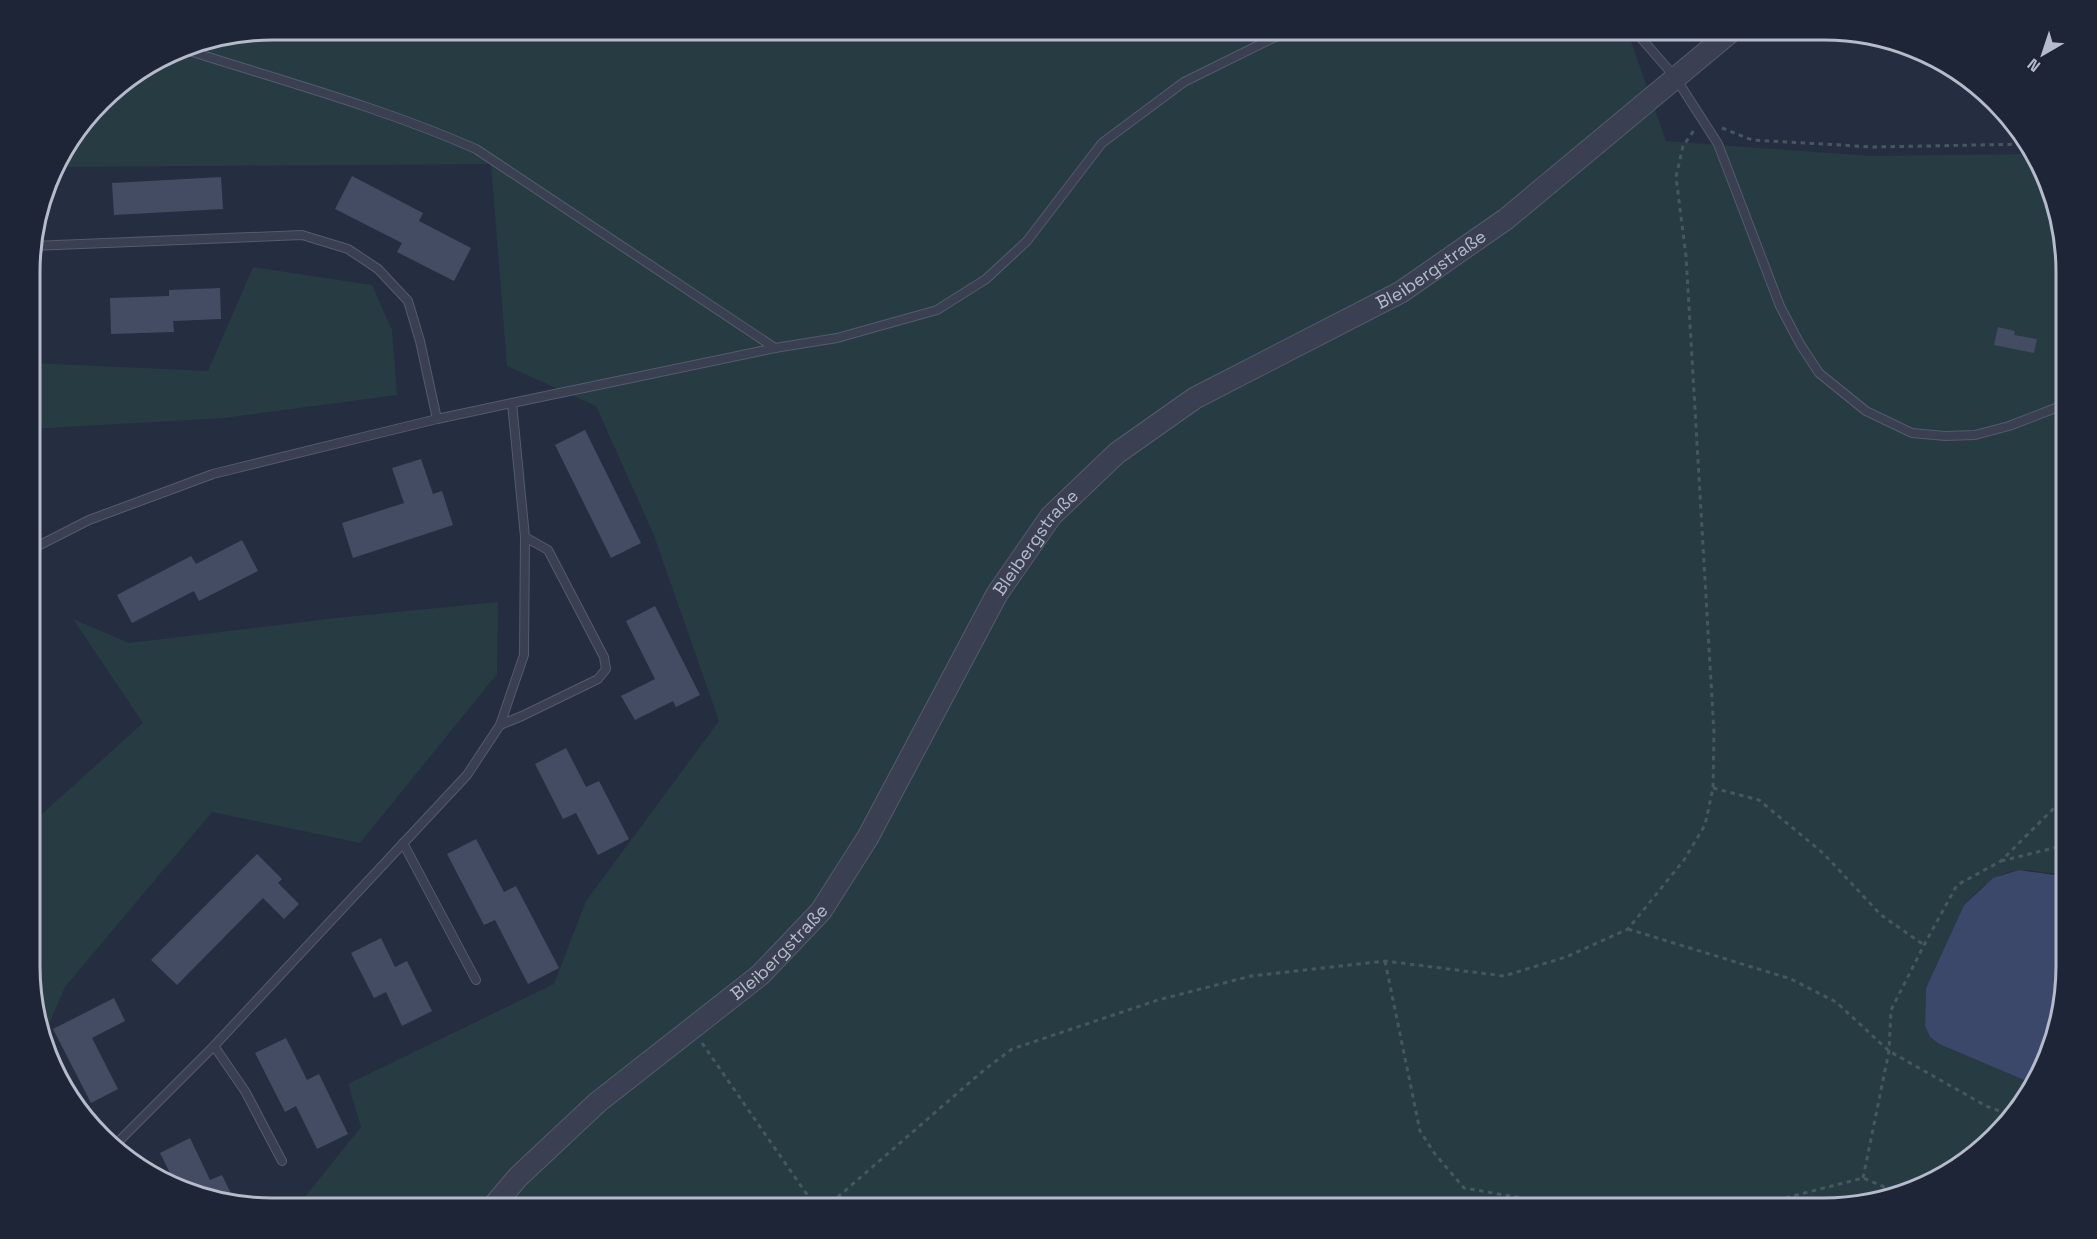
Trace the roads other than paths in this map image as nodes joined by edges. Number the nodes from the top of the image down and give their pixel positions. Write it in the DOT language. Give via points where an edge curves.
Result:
graph roads {
  1 [pos="1269,40"];
  2 [pos="1643,40"];
  3 [pos="1721,40"];
  4 [pos="197,53"];
  5 [pos="1675,77"];
  6 [pos="42,246"];
  7 [pos="775,348"];
  8 [pos="512,403"];
  9 [pos="2056,407"];
  10 [pos="436,419"];
  11 [pos="525,537"];
  12 [pos="40,545"];
  13 [pos="500,725"];
  14 [pos="403,843"];
  15 [pos="476,980"];
  16 [pos="214,1046"];
  17 [pos="119,1141"];
  18 [pos="282,1161"];
  19 [pos="500,1198"];
  1 -- 7 [label="lane" via="1184,82 1102,143 1027,241 986,279 937,310 837,338"];
  2 -- 5 [label="lane"];
  3 -- 5 [label="street, Bleibergstraße"];
  4 -- 7 [label="lane" via="424,126 476,149"];
  5 -- 9 [label="lane" via="1719,144 1780,306 1819,374 1866,411 1912,433 1975,435"];
  5 -- 19 [label="street, Bleibergstraße" via="1506,219 1401,292 1195,398 1117,453 1051,516 997,594 868,837 821,910 760,975 598,1102"];
  6 -- 10 [label="lane" via="302,235 348,249 378,269 408,301"];
  7 -- 8 [label="lane"];
  8 -- 10 [label="lane"];
  8 -- 11 [label="lane"];
  10 -- 12 [label="lane" via="213,474 89,520"];
  11 -- 13 [label="lane" via="524,655"];
  11 -- 13 [label="lane" via="548,550 604,657 606,669 598,679"];
  13 -- 14 [label="lane" via="467,775"];
  14 -- 15 [label="lane"];
  14 -- 16 [label="lane"];
  16 -- 17 [label="lane"];
  16 -- 18 [label="lane" via="245,1091"];
}
